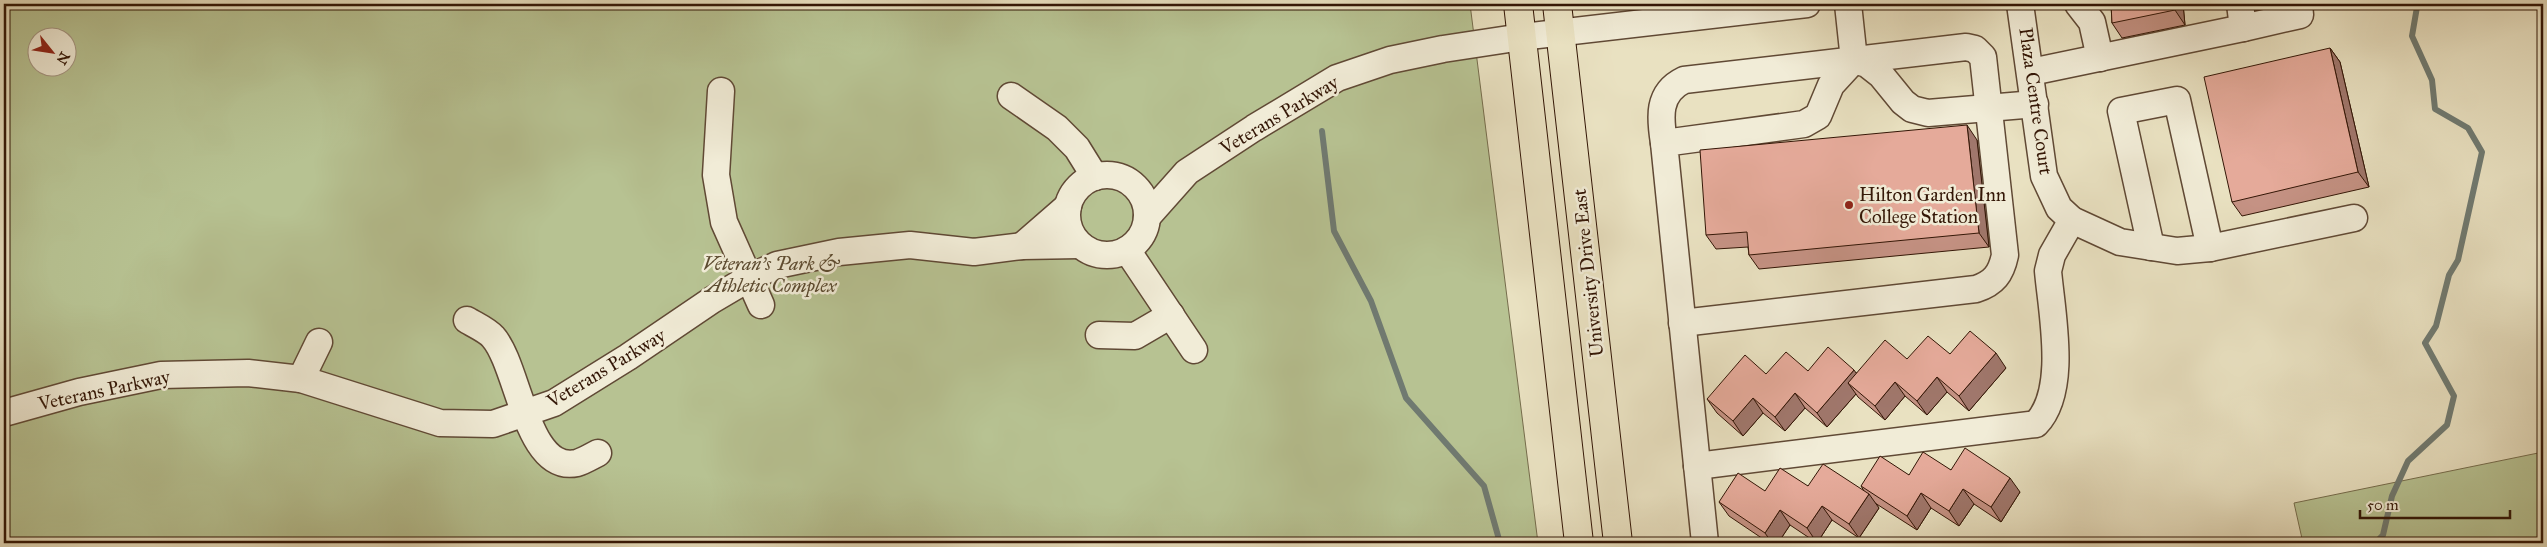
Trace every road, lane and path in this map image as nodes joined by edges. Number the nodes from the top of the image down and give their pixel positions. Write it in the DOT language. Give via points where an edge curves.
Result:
graph roads {
  1 [pos="1518,4"];
  2 [pos="1557,4"];
  3 [pos="1807,4"];
  4 [pos="1848,4"];
  5 [pos="2020,4"];
  6 [pos="2299,4"];
  7 [pos="2089,10"];
  8 [pos="2241,16"];
  9 [pos="1560,32"];
  10 [pos="1522,38"];
  11 [pos="2100,58"];
  12 [pos="1854,60"];
  13 [pos="2031,72"];
  14 [pos="721,91"];
  15 [pos="1011,96"];
  16 [pos="2035,104"];
  17 [pos="1988,108"];
  18 [pos="1664,143"];
  19 [pos="1187,172"];
  20 [pos="1095,177"];
  21 [pos="1131,183"];
  22 [pos="1068,206"];
  23 [pos="1147,217"];
  24 [pos="2354,218"];
  25 [pos="2072,220"];
  26 [pos="1079,245"];
  27 [pos="1022,246"];
  28 [pos="2151,247"];
  29 [pos="2210,248"];
  30 [pos="1127,250"];
  31 [pos="751,277"];
  32 [pos="761,305"];
  33 [pos="1171,315"];
  34 [pos="467,320"];
  35 [pos="1682,323"];
  36 [pos="1100,335"];
  37 [pos="319,342"];
  38 [pos="1194,350"];
  39 [pos="301,379"];
  40 [pos="4,413"];
  41 [pos="524,414"];
  42 [pos="598,453"];
  43 [pos="1697,466"];
  44 [pos="1579,543"];
  45 [pos="1618,543"];
  46 [pos="1705,543"];
  1 -- 10 [label="main road, University Drive East"];
  2 -- 9 [label="main road, University Drive East"];
  3 -- 9 [label="street"];
  4 -- 12 [label="street"];
  5 -- 13 [label="street, Plaza Centre Court"];
  6 -- 8 [label="street" via="2300,15"];
  7 -- 11 [label="street"];
  8 -- 11 [label="street"];
  9 -- 10 [label="street, Veterans Parkway"];
  9 -- 45 [label="main road, University Drive East"];
  10 -- 19 [label="street, Veterans Parkway" via="1390,60 1337,78"];
  10 -- 44 [label="main road, University Drive East"];
  11 -- 13 [label="street"];
  12 -- 17 [label="street" via="1881,75 1912,109 1928,113"];
  12 -- 17 [label="street" via="1966,47 1976,49 1982,57"];
  12 -- 18 [label="street" via="1831,85 1818,116 1804,124"];
  12 -- 18 [label="street" via="1684,80 1673,85 1662,107 1660,120"];
  13 -- 16 [label="street, Plaza Centre Court"];
  14 -- 31 [label="street" via="716,175 724,222"];
  15 -- 20 [label="street" via="1056,128 1077,148"];
  16 -- 17 [label="street"];
  16 -- 25 [label="street, Plaza Centre Court" via="2044,176 2058,208"];
  17 -- 35 [label="street" via="2005,255 1998,276 1988,285"];
  18 -- 35 [label="street"];
  19 -- 21 [label="street, Veterans Parkway"];
  19 -- 23 [label="street, Veterans Parkway"];
  20 -- 21 [label="street" via="1120,177"];
  20 -- 22 [label="street" via="1078,188"];
  21 -- 23 [label="street" via="1143,198"];
  22 -- 26 [label="street" via="1069,227"];
  22 -- 27 [label="street"];
  23 -- 30 [label="street" via="1138,241"];
  24 -- 29 [label="street"];
  25 -- 28 [label="street" via="2120,242"];
  25 -- 43 [label="street" via="2052,255 2048,271 2056,374 2052,397 2045,414 2036,424"];
  26 -- 27 [label="street, Veterans Parkway"];
  26 -- 30 [label="street" via="1102,256"];
  27 -- 31 [label="street, Veterans Parkway" via="974,252 910,245 839,252 778,265"];
  28 -- 29 [label="street" via="2177,251"];
  28 -- 29 [label="street" via="2121,112 2177,100"];
  30 -- 33 [label="street"];
  31 -- 32 [label="street"];
  31 -- 41 [label="street, Veterans Parkway" via="554,403"];
  33 -- 36 [label="street" via="1135,336"];
  33 -- 38 [label="street"];
  34 -- 41 [label="street" via="493,337 510,367"];
  35 -- 43 [label="street"];
  37 -- 39 [label="street"];
  39 -- 40 [label="street, Veterans Parkway" via="248,373 161,375 79,392"];
  39 -- 41 [label="street, Veterans Parkway" via="440,423 493,424"];
  41 -- 42 [label="street" via="544,452 559,462 577,463"];
  43 -- 46 [label="street"];
}
